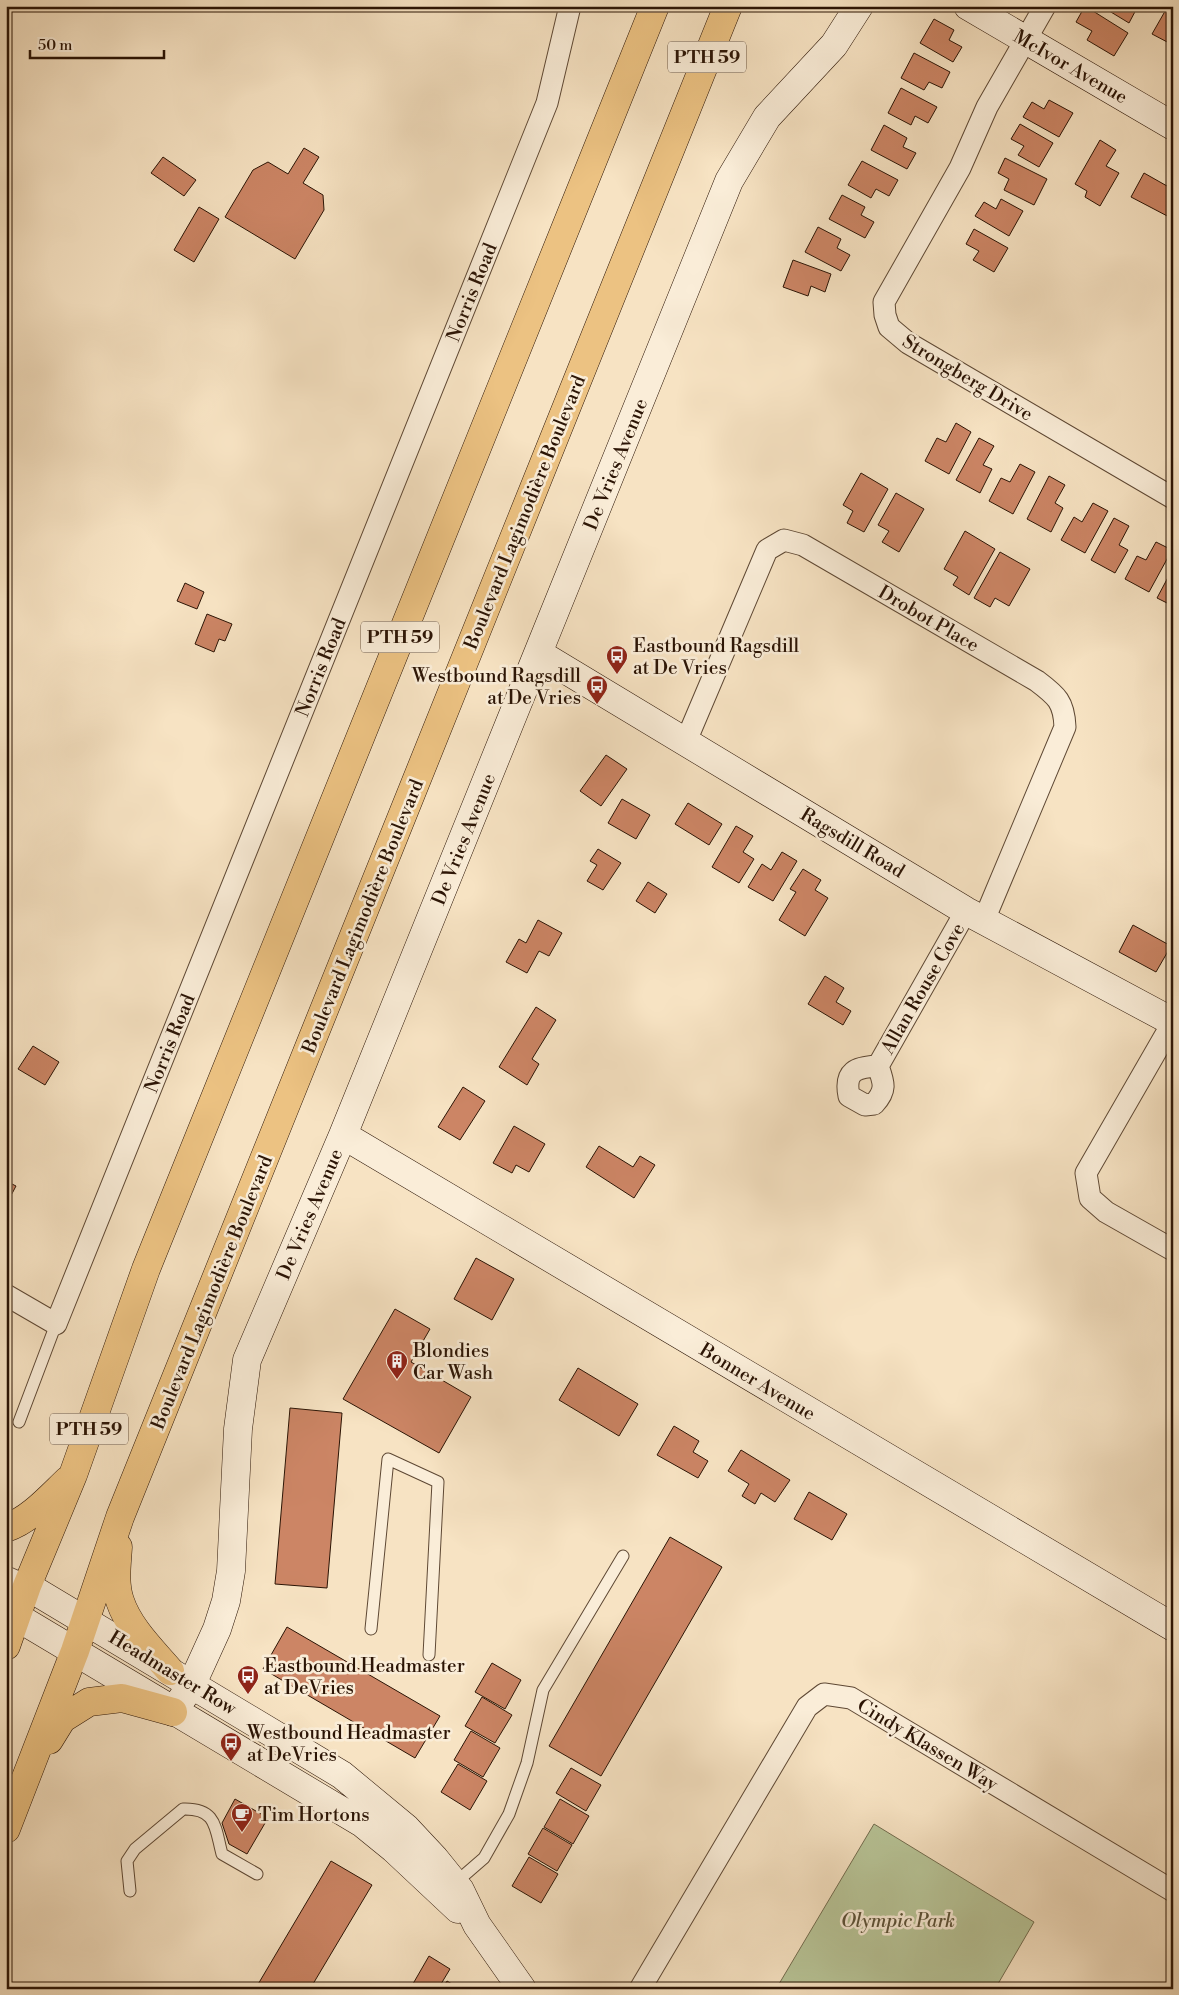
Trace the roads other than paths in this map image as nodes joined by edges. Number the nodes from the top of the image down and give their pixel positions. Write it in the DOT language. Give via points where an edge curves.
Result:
graph roads {
  1 [pos="570,6"];
  2 [pos="655,6"];
  3 [pos="728,6"];
  4 [pos="859,6"];
  5 [pos="968,6"];
  6 [pos="1045,6"];
  7 [pos="1026,39"];
  8 [pos="1173,126"];
  9 [pos="1173,498"];
  10 [pos="538,653"];
  11 [pos="686,741"];
  12 [pos="975,916"];
  13 [pos="1173,1022"];
  14 [pos="878,1066"];
  15 [pos="343,1136"];
  16 [pos="1173,1250"];
  17 [pos="6,1295"];
  18 [pos="56,1324"];
  19 [pos="19,1422"];
  20 [pos="73,1475"];
  21 [pos="120,1517"];
  22 [pos="6,1528"];
  23 [pos="623,1556"];
  24 [pos="17,1582"];
  25 [pos="12,1614"];
  26 [pos="84,1619"];
  27 [pos="1173,1627"];
  28 [pos="372,1629"];
  29 [pos="6,1646"];
  30 [pos="75,1651"];
  31 [pos="429,1655"];
  32 [pos="181,1677"];
  33 [pos="173,1712"];
  34 [pos="320,1762"];
  35 [pos="28,1776"];
  36 [pos="304,1789"];
  37 [pos="6,1829"];
  38 [pos="257,1874"];
  39 [pos="450,1890"];
  40 [pos="130,1891"];
  41 [pos="1173,1891"];
  42 [pos="522,1989"];
  43 [pos="640,1989"];
  1 -- 18 [label="street, Norris Road" via="547,103"];
  2 -- 20 [label="main road, PTH 59" via="146,1269"];
  3 -- 21 [label="main road, Boulevard Lagimodière Boulevard / PTH 59"];
  4 -- 10 [label="street, De Vries Avenue" via="834,45 767,117 730,181"];
  5 -- 7 [label="street, McIvor Avenue"];
  6 -- 7 [label="street, Strongberg Drive"];
  7 -- 8 [label="street, McIvor Avenue"];
  7 -- 9 [label="street, Strongberg Drive" via="987,107 960,168 884,302 885,315 890,327 908,343"];
  10 -- 11 [label="street, Ragsdill Road"];
  10 -- 15 [label="street, De Vries Avenue"];
  11 -- 12 [label="street, Ragsdill Road"];
  11 -- 12 [label="street, Drobot Place" via="767,550 784,540 802,545 1037,681 1055,695 1064,709 1065,728"];
  12 -- 13 [label="street, Ragsdill Road"];
  12 -- 14 [label="street, Allan Rouse Cove"];
  13 -- 16 [label="street" via="1086,1173 1090,1198 1106,1212"];
  15 -- 27 [label="street, Bonner Avenue"];
  15 -- 32 [label="street, De Vries Avenue" via="247,1360 238,1429 228,1590 217,1629"];
  17 -- 18 [label="street"];
  18 -- 19 [label="lane"];
  20 -- 22 [label="main road" via="30,1514"];
  20 -- 24 [label="main road, PTH 59"];
  21 -- 26 [label="main road, Boulevard Lagimodière Boulevard / PTH 59"];
  21 -- 32 [label="main road" via="116,1576 120,1601 137,1634"];
  23 -- 39 [label="lane" via="543,1690 527,1762 509,1814 484,1858"];
  24 -- 25 [label="main road, PTH 59"];
  24 -- 26 [label="street, Headmaster Row"];
  25 -- 29 [label="main road, PTH 59"];
  25 -- 30 [label="street, Headmaster Row"];
  26 -- 30 [label="main road, Boulevard Lagimodière Boulevard / PTH 59"];
  26 -- 32 [label="street, Headmaster Row"];
  28 -- 31 [label="lane" via="388,1459 438,1482"];
  30 -- 33 [label="street, Headmaster Row"];
  30 -- 35 [label="main road, Boulevard Lagimodière Boulevard / PTH 59"];
  32 -- 33 [label="street, De Vries Avenue"];
  32 -- 34 [label="street, Headmaster Row"];
  33 -- 35 [label="main road" via="122,1698 89,1702 62,1719"];
  33 -- 36 [label="street, Headmaster Row"];
  34 -- 36 [label="lane"];
  34 -- 39 [label="street, Headmaster Row" via="342,1775 406,1828"];
  35 -- 37 [label="main road, Boulevard Lagimodière Boulevard / PTH 59"];
  36 -- 39 [label="street, Headmaster Row" via="362,1824"];
  38 -- 40 [label="lane" via="222,1854 212,1817 203,1811 184,1809 135,1849 127,1861"];
  39 -- 42 [label="street, Headmaster Row" via="460,1890 477,1925"];
  41 -- 43 [label="street, Cindy Klassen Way" via="850,1698 824,1694 807,1707"];
}
